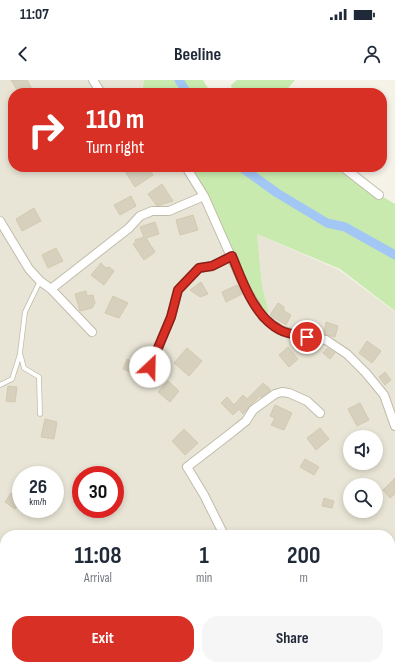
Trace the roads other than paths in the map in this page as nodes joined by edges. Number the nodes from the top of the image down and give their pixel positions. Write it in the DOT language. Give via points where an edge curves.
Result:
graph roads {
  1 [pos="189,172"];
  2 [pos="350,172"];
  3 [pos="379,194"];
  4 [pos="204,196"];
  5 [pos="0,221"];
  6 [pos="232,256"];
  7 [pos="40,281"];
  8 [pos="51,289"];
  9 [pos="92,332"];
  10 [pos="20,353"];
  11 [pos="150,367"];
  12 [pos="0,385"];
  13 [pos="320,413"];
  14 [pos="40,414"];
  15 [pos="395,426"];
  16 [pos="222,530"];
  1 -- 4 [label="street"];
  2 -- 3 [label="street"];
  4 -- 6 [label="street"];
  4 -- 8 [label="street" via="169,211 152,211 140,216 129,228"];
  5 -- 7 [label="street" via="29,269"];
  6 -- 11 [label="street" via="212,266 199,268 178,290 171,317"];
  6 -- 15 [label="street" via="245,288 263,316 280,330 326,340 347,354 384,395"];
  7 -- 8 [label="street"];
  7 -- 10 [label="lane" via="24,312"];
  8 -- 9 [label="street"];
  10 -- 12 [label="lane" via="12,380"];
  10 -- 14 [label="lane" via="24,368 39,377"];
  13 -- 16 [label="street" via="307,401 289,393 275,394 254,410 246,421 187,467"];
}
